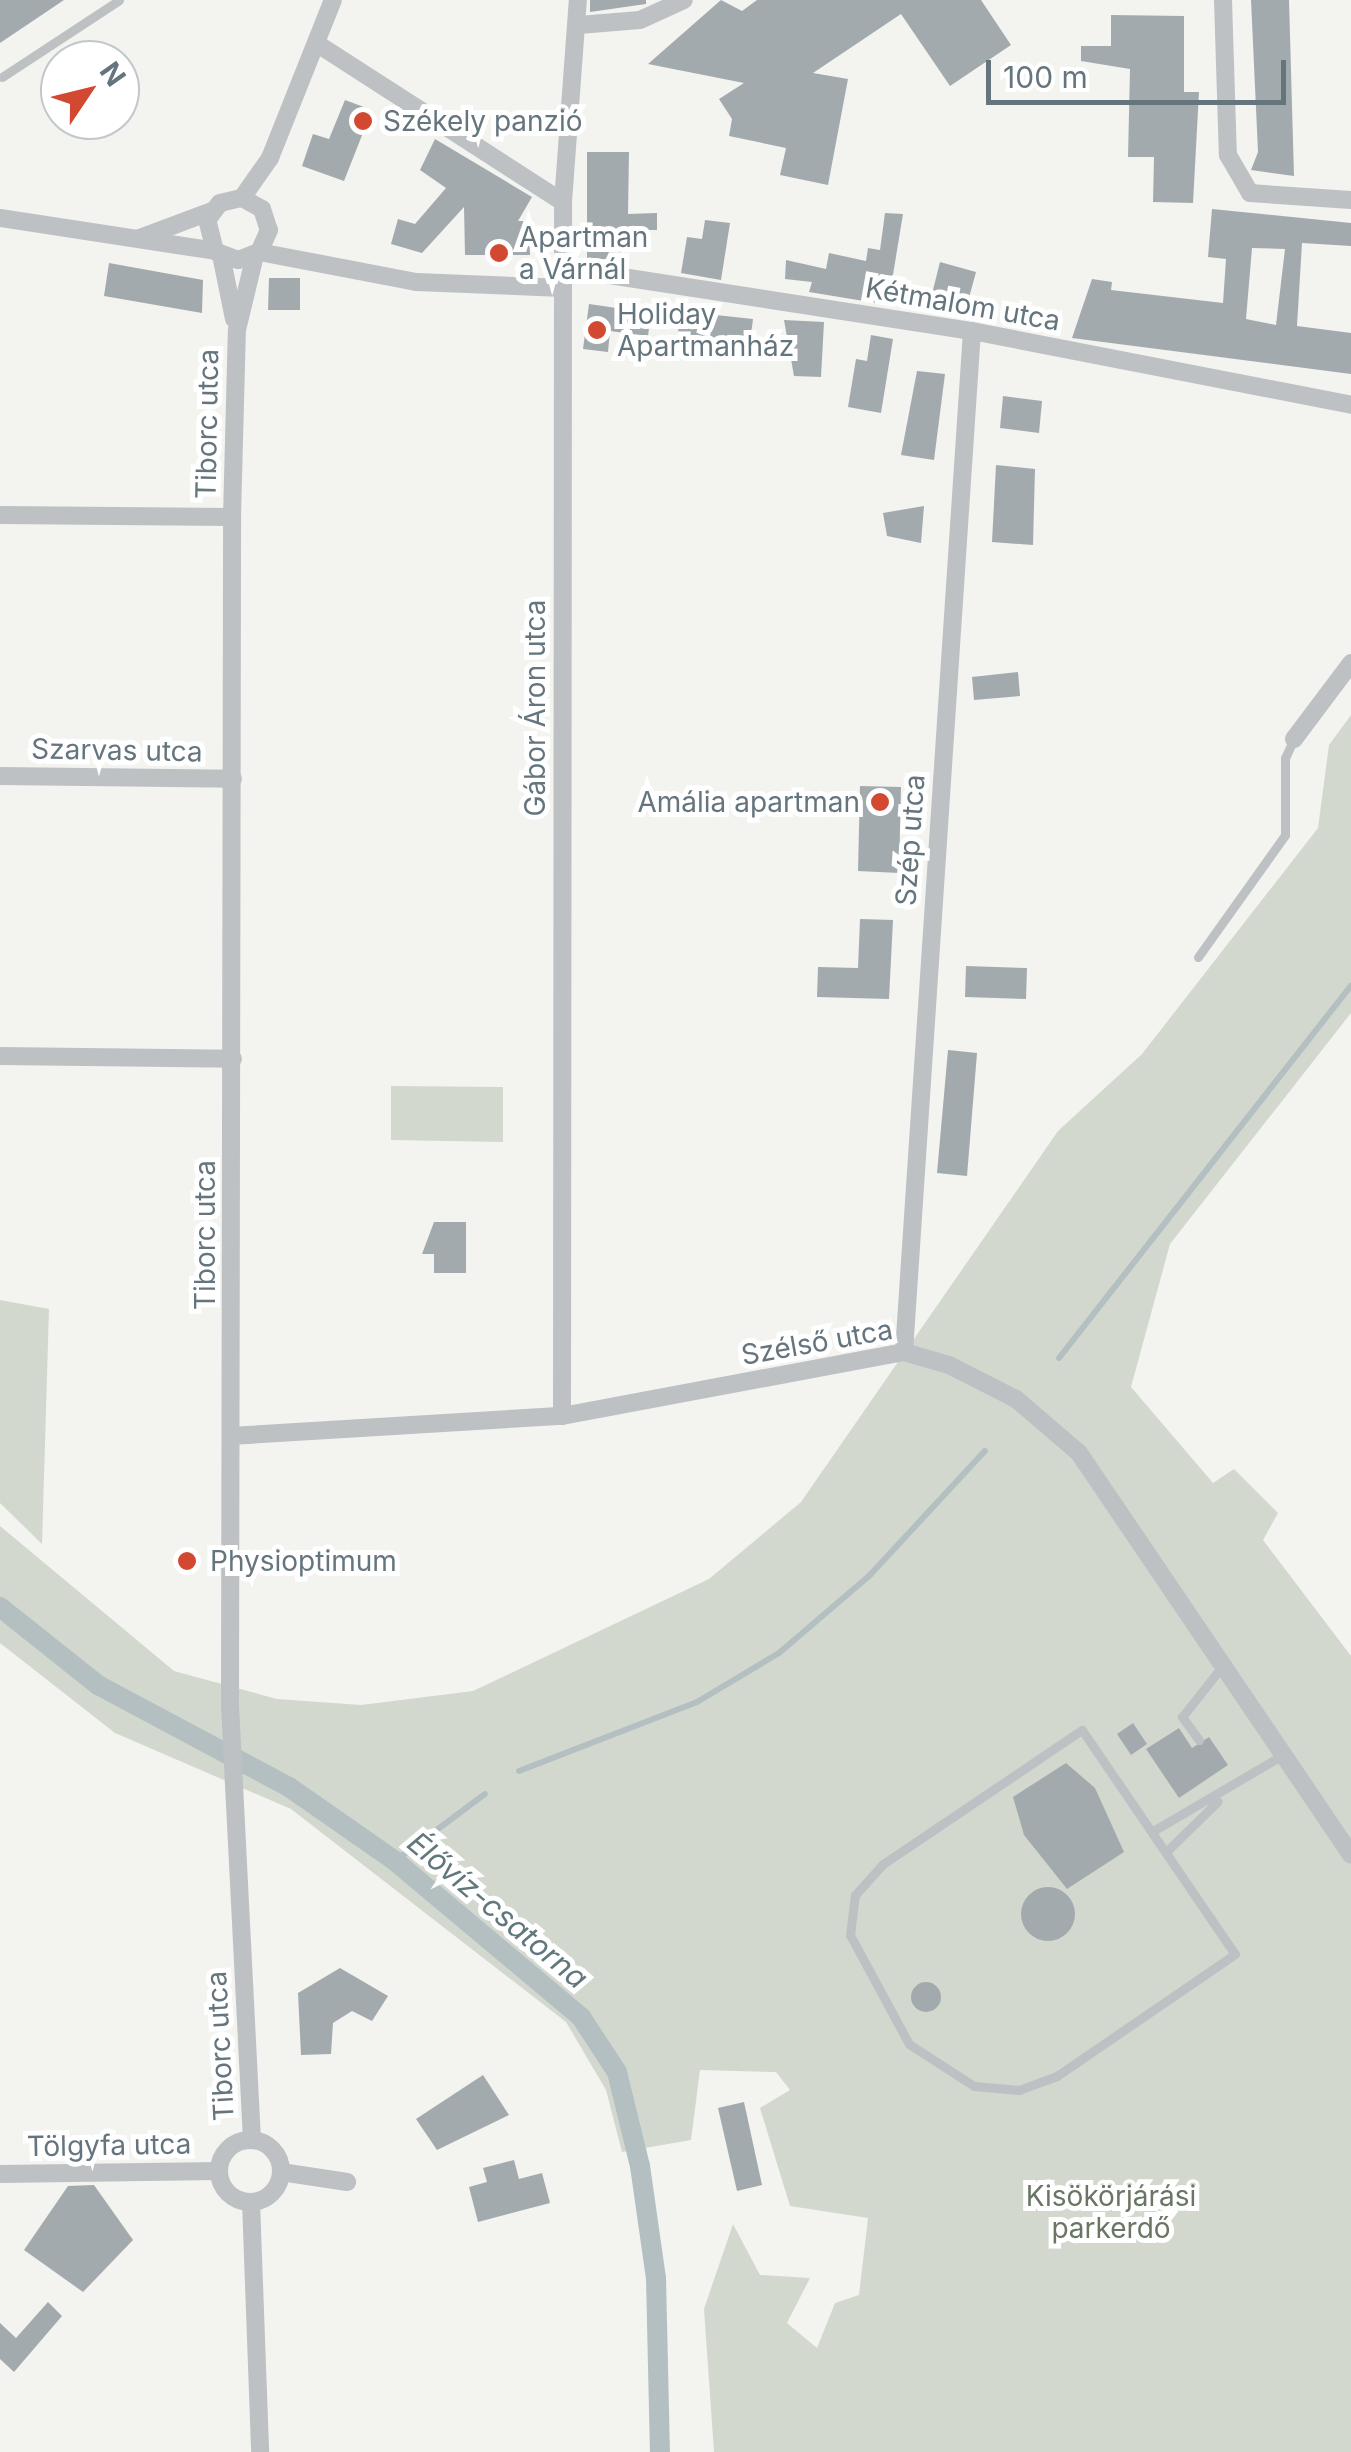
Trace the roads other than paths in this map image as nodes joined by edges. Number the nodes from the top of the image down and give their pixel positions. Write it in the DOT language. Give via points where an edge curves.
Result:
graph roads {
  1 [pos="119,0"];
  2 [pos="333,0"];
  3 [pos="578,0"];
  4 [pos="684,0"];
  5 [pos="1222,0"];
  6 [pos="578,25"];
  7 [pos="316,43"];
  8 [pos="2,77"];
  9 [pos="270,158"];
  10 [pos="242,198"];
  11 [pos="1351,200"];
  12 [pos="563,202"];
  13 [pos="212,211"];
  14 [pos="0,218"];
  15 [pos="268,224"];
  16 [pos="134,240"];
  17 [pos="218,253"];
  18 [pos="257,254"];
  19 [pos="322,262"];
  20 [pos="564,268"];
  21 [pos="564,288"];
  22 [pos="236,330"];
  23 [pos="972,331"];
  24 [pos="1351,405"];
  25 [pos="0,515"];
  26 [pos="232,517"];
  27 [pos="1351,663"];
  28 [pos="1294,739"];
  29 [pos="0,776"];
  30 [pos="233,779"];
  31 [pos="1198,958"];
  32 [pos="0,1056"];
  33 [pos="233,1059"];
  34 [pos="904,1352"];
  35 [pos="562,1416"];
  36 [pos="231,1436"];
  37 [pos="1224,1662"];
  38 [pos="1199,1740"];
  39 [pos="1284,1754"];
  40 [pos="1228,1792"];
  41 [pos="1153,1831"];
  42 [pos="1167,1850"];
  43 [pos="1351,1856"];
  44 [pos="252,2140"];
  45 [pos="219,2171"];
  46 [pos="281,2172"];
  47 [pos="0,2174"];
  48 [pos="347,2182"];
  49 [pos="251,2202"];
  50 [pos="260,2452"];
  1 -- 8 [label="lane"];
  2 -- 7 [label="street, Tiborc utca"];
  3 -- 6 [label="street, Gábor Áron utca"];
  4 -- 6 [label="street" via="640,20"];
  5 -- 11 [label="street" via="1228,155 1250,194"];
  6 -- 12 [label="street, Gábor Áron utca"];
  7 -- 9 [label="street, Tiborc utca"];
  7 -- 12 [label="street"];
  9 -- 10 [label="street, Tiborc utca"];
  9 -- 15 [label="street, Tiborc utca"];
  10 -- 13 [label="street"];
  10 -- 15 [label="street"];
  12 -- 20 [label="street, Gábor Áron utca"];
  13 -- 16 [label="street"];
  13 -- 17 [label="street, Tiborc utca" via="206,231"];
  14 -- 16 [label="street"];
  15 -- 18 [label="street, Tiborc utca"];
  15 -- 19 [label="street"];
  16 -- 17 [label="street"];
  17 -- 18 [label="street"];
  17 -- 22 [label="street, Tiborc utca"];
  18 -- 19 [label="street"];
  18 -- 22 [label="street, Tiborc utca"];
  19 -- 21 [label="street" via="416,282"];
  20 -- 21 [label="street, Gábor Áron utca"];
  20 -- 23 [label="street, Kétmalom utca"];
  21 -- 35 [label="street, Gábor Áron utca"];
  22 -- 26 [label="street, Tiborc utca"];
  23 -- 24 [label="street, Kétmalom utca"];
  23 -- 34 [label="street, Szép utca"];
  25 -- 26 [label="street"];
  26 -- 30 [label="street, Tiborc utca"];
  27 -- 28 [label="street"];
  28 -- 31 [label="lane" via="1285,758 1285,835"];
  29 -- 30 [label="street, Szarvas utca"];
  30 -- 33 [label="street, Tiborc utca"];
  32 -- 33 [label="street"];
  33 -- 36 [label="street, Tiborc utca"];
  34 -- 35 [label="street, Szélső utca"];
  34 -- 37 [label="street, Szélső utca" via="975,1376 1058,1433 1121,1506"];
  35 -- 36 [label="street, Szélső utca"];
  36 -- 44 [label="street, Tiborc utca" via="231,1726"];
  37 -- 38 [label="lane" via="1182,1717"];
  37 -- 39 [label="street, Szélső utca"];
  39 -- 40 [label="lane"];
  39 -- 43 [label="street, Szélső utca"];
  40 -- 41 [label="lane"];
  40 -- 42 [label="lane"];
  41 -- 42 [label="lane"];
  41 -- 42 [label="lane" via="1082,1730 883,1864 855,1895 850,1935 909,2044 974,2086 1018,2090 1086,2058 1236,1954"];
  44 -- 45 [label="street" via="229,2148"];
  44 -- 46 [label="street" via="269,2146"];
  45 -- 47 [label="street, Tölgyfa utca"];
  45 -- 49 [label="street" via="228,2192"];
  46 -- 48 [label="street"];
  46 -- 49 [label="street" via="266,2198"];
  49 -- 50 [label="street"];
}
